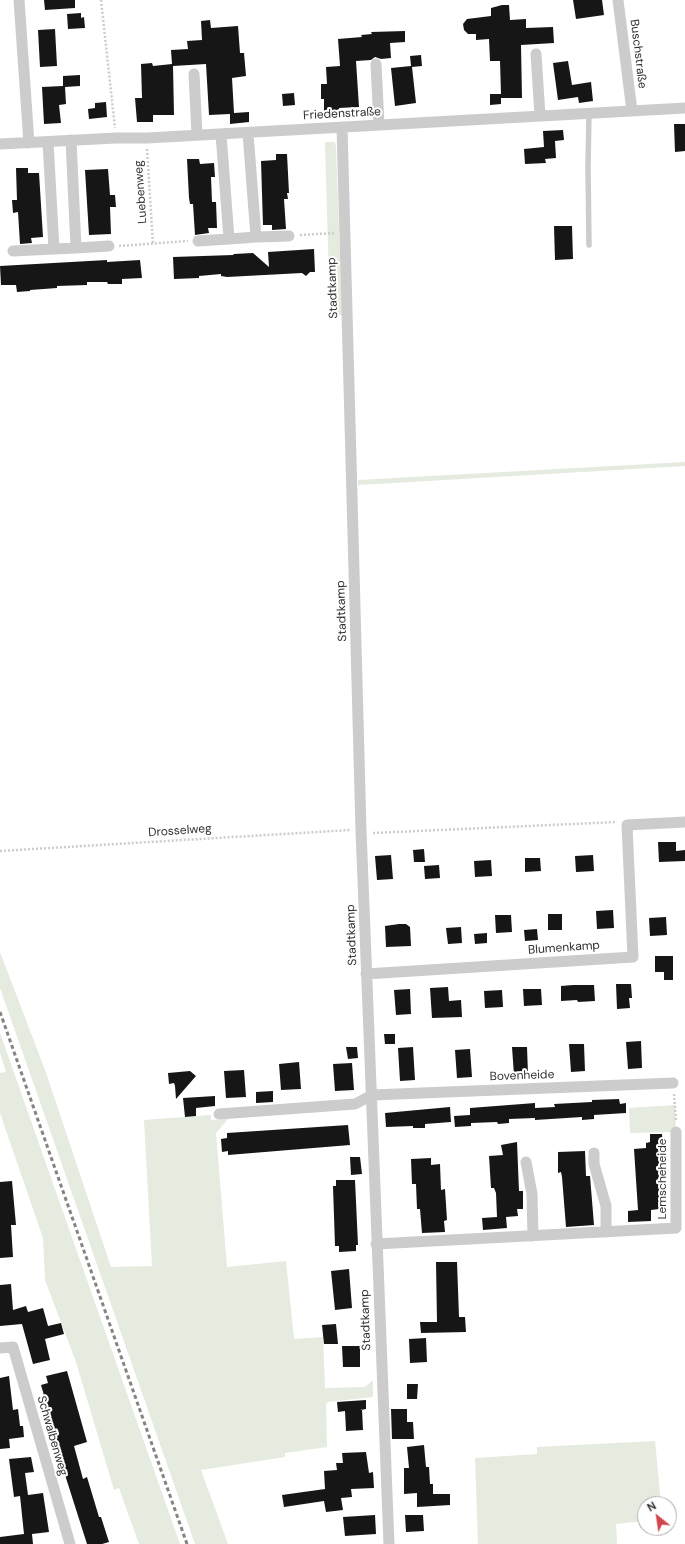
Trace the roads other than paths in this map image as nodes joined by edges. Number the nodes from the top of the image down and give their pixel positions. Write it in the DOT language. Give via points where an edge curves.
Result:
graph roads {
  1 [pos="19,0"];
  2 [pos="618,0"];
  3 [pos="536,54"];
  4 [pos="376,64"];
  5 [pos="194,74"];
  6 [pos="685,108"];
  7 [pos="632,111"];
  8 [pos="589,113"];
  9 [pos="540,116"];
  10 [pos="379,125"];
  11 [pos="342,127"];
  12 [pos="248,133"];
  13 [pos="221,134"];
  14 [pos="197,135"];
  15 [pos="71,140"];
  16 [pos="48,142"];
  17 [pos="30,143"];
  18 [pos="0,144"];
  19 [pos="289,236"];
  20 [pos="256,237"];
  21 [pos="229,239"];
  22 [pos="198,240"];
  23 [pos="588,245"];
  24 [pos="109,246"];
  25 [pos="76,248"];
  26 [pos="54,249"];
  27 [pos="13,251"];
  28 [pos="685,822"];
  29 [pos="366,974"];
  30 [pos="673,1083"];
  31 [pos="372,1095"];
  32 [pos="219,1114"];
  33 [pos="676,1132"];
  34 [pos="594,1153"];
  35 [pos="526,1162"];
  36 [pos="606,1232"];
  37 [pos="533,1236"];
  38 [pos="376,1244"];
  39 [pos="0,1348"];
  40 [pos="70,1544"];
  41 [pos="389,1544"];
  1 -- 17 [label="street"];
  2 -- 7 [label="street, Buschstraße"];
  3 -- 9 [label="street"];
  4 -- 10 [label="street"];
  5 -- 14 [label="street"];
  6 -- 7 [label="street, Friedenstraße"];
  7 -- 8 [label="street, Friedenstraße"];
  8 -- 9 [label="street, Friedenstraße"];
  8 -- 23 [label="lane"];
  9 -- 10 [label="street, Friedenstraße"];
  10 -- 11 [label="street, Friedenstraße"];
  11 -- 12 [label="street, Friedenstraße"];
  11 -- 29 [label="street, Stadtkamp"];
  12 -- 13 [label="street, Friedenstraße"];
  12 -- 20 [label="street"];
  13 -- 14 [label="street, Friedenstraße"];
  13 -- 21 [label="street"];
  14 -- 15 [label="street, Friedenstraße"];
  15 -- 16 [label="street, Friedenstraße"];
  15 -- 25 [label="street"];
  16 -- 17 [label="street, Friedenstraße"];
  16 -- 26 [label="street"];
  17 -- 18 [label="street, Friedenstraße"];
  19 -- 20 [label="street"];
  20 -- 21 [label="street"];
  21 -- 22 [label="street"];
  24 -- 25 [label="street"];
  25 -- 26 [label="street"];
  26 -- 27 [label="street"];
  28 -- 29 [label="street, Blumenkamp" via="627,825 633,957"];
  29 -- 31 [label="street, Stadtkamp"];
  30 -- 31 [label="street, Bovenheide"];
  31 -- 32 [label="street" via="355,1104"];
  31 -- 38 [label="street, Stadtkamp"];
  33 -- 36 [label="street, Lemscheheide" via="676,1228"];
  34 -- 36 [label="street" via="594,1164 606,1206"];
  35 -- 37 [label="street" via="532,1194"];
  36 -- 37 [label="street, Lemscheheide"];
  37 -- 38 [label="street, Lemscheheide"];
  38 -- 41 [label="street, Stadtkamp"];
  39 -- 40 [label="street, Schwalbenweg" via="13,1347"];
}
